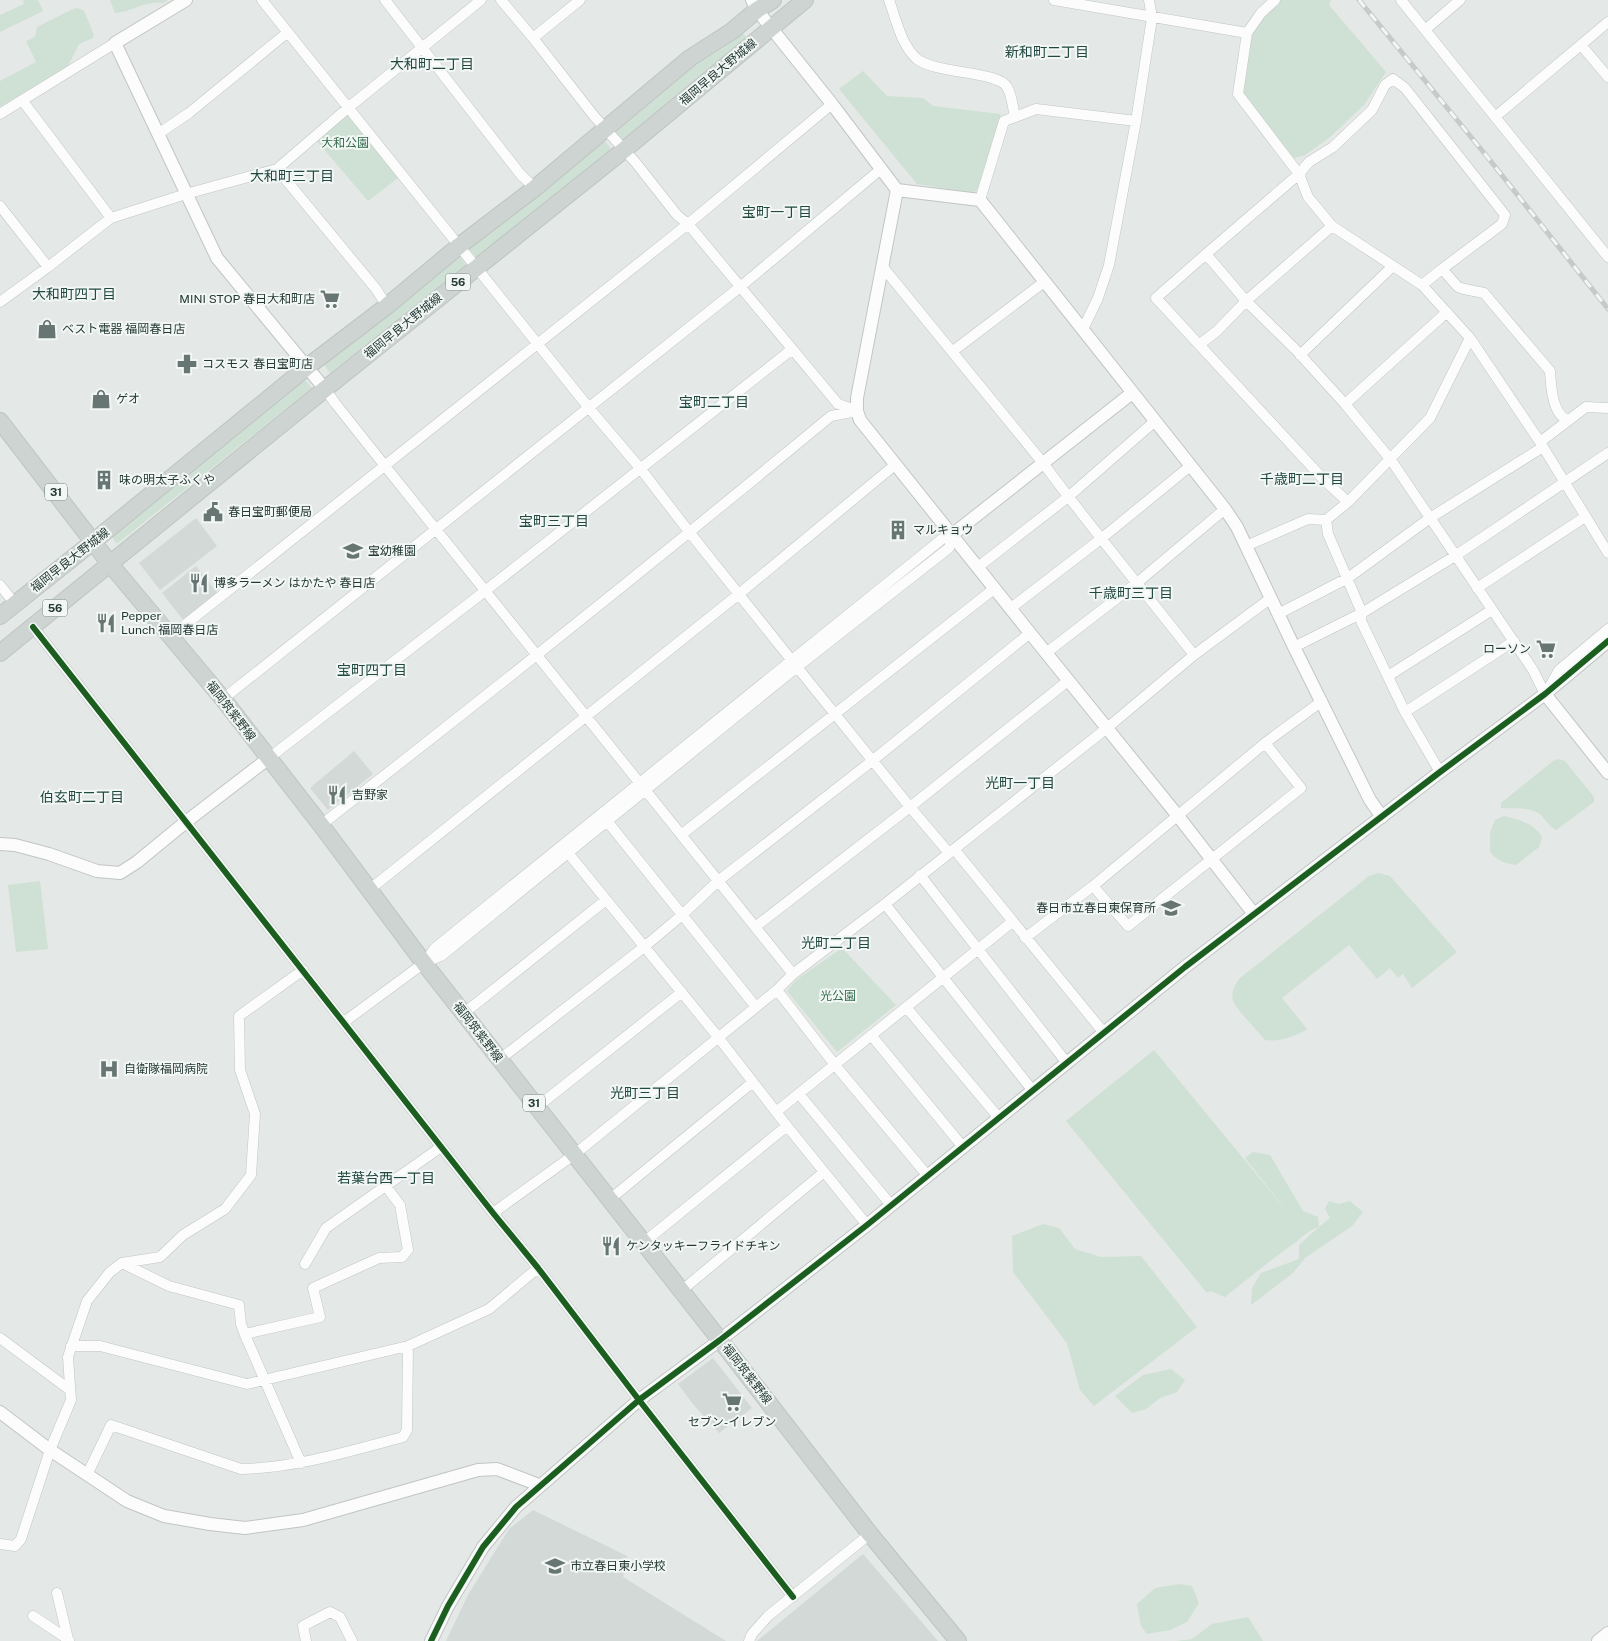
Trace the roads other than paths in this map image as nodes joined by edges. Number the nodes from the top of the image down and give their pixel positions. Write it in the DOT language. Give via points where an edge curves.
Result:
graph roads {
  1 [pos="186,0"];
  2 [pos="262,0"];
  3 [pos="385,0"];
  4 [pos="481,0"];
  5 [pos="501,0"];
  6 [pos="580,0"];
  7 [pos="773,0"];
  8 [pos="805,0"];
  9 [pos="889,0"];
  10 [pos="1054,0"];
  11 [pos="1149,0"];
  12 [pos="1275,0"];
  13 [pos="1401,0"];
  14 [pos="1460,0"];
  15 [pos="759,3"];
  16 [pos="1152,18"];
  17 [pos="1608,22"];
  18 [pos="770,28"];
  19 [pos="1425,30"];
  20 [pos="288,32"];
  21 [pos="1247,33"];
  22 [pos="533,38"];
  23 [pos="115,43"];
  24 [pos="1581,45"];
  25 [pos="423,47"];
  26 [pos="1608,77"];
  27 [pos="22,100"];
  28 [pos="832,104"];
  29 [pos="349,108"];
  30 [pos="0,114"];
  31 [pos="1015,117"];
  32 [pos="1495,117"];
  33 [pos="1136,121"];
  34 [pos="606,129"];
  35 [pos="158,134"];
  36 [pos="624,150"];
  37 [pos="277,169"];
  38 [pos="881,169"];
  39 [pos="1300,174"];
  40 [pos="535,188"];
  41 [pos="897,190"];
  42 [pos="186,194"];
  43 [pos="980,200"];
  44 [pos="0,206"];
  45 [pos="111,218"];
  46 [pos="688,224"];
  47 [pos="1332,226"];
  48 [pos="459,246"];
  49 [pos="1206,254"];
  50 [pos="1608,257"];
  51 [pos="882,266"];
  52 [pos="1393,266"];
  53 [pos="476,267"];
  54 [pos="48,268"];
  55 [pos="1442,268"];
  56 [pos="1044,282"];
  57 [pos="1422,285"];
  58 [pos="740,287"];
  59 [pos="1246,301"];
  60 [pos="0,302"];
  61 [pos="387,306"];
  62 [pos="1447,312"];
  63 [pos="1083,328"];
  64 [pos="1470,338"];
  65 [pos="538,344"];
  66 [pos="1200,344"];
  67 [pos="791,350"];
  68 [pos="953,351"];
  69 [pos="1300,355"];
  70 [pos="307,367"];
  71 [pos="325,389"];
  72 [pos="1132,393"];
  73 [pos="1344,404"];
  74 [pos="589,408"];
  75 [pos="1608,408"];
  76 [pos="857,410"];
  77 [pos="1568,420"];
  78 [pos="0,421"];
  79 [pos="1154,422"];
  80 [pos="1541,445"];
  81 [pos="1608,453"];
  82 [pos="1391,460"];
  83 [pos="1043,463"];
  84 [pos="896,464"];
  85 [pos="384,466"];
  86 [pos="1190,467"];
  87 [pos="640,468"];
  88 [pos="1563,482"];
  89 [pos="1068,497"];
  90 [pos="1348,502"];
  91 [pos="1224,509"];
  92 [pos="1585,517"];
  93 [pos="1430,518"];
  94 [pos="1326,520"];
  95 [pos="436,530"];
  96 [pos="690,533"];
  97 [pos="953,534"];
  98 [pos="1102,538"];
  99 [pos="94,541"];
  100 [pos="1246,546"];
  101 [pos="1608,553"];
  102 [pos="1455,556"];
  103 [pos="110,564"];
  104 [pos="978,567"];
  105 [pos="1348,578"];
  106 [pos="1138,582"];
  107 [pos="0,585"];
  108 [pos="995,588"];
  109 [pos="1477,588"];
  110 [pos="485,591"];
  111 [pos="739,594"];
  112 [pos="1271,598"];
  113 [pos="15,604"];
  114 [pos="1011,608"];
  115 [pos="1492,610"];
  116 [pos="1278,614"];
  117 [pos="1362,614"];
  118 [pos="0,616"];
  119 [pos="33,626"];
  120 [pos="1608,628"];
  121 [pos="1030,633"];
  122 [pos="171,636"];
  123 [pos="1608,641"];
  124 [pos="1514,642"];
  125 [pos="1294,646"];
  126 [pos="1608,650"];
  127 [pos="0,653"];
  128 [pos="1046,654"];
  129 [pos="1194,655"];
  130 [pos="537,656"];
  131 [pos="794,664"];
  132 [pos="1582,664"];
  133 [pos="1388,676"];
  134 [pos="1069,680"];
  135 [pos="1546,694"];
  136 [pos="222,699"];
  137 [pos="1322,701"];
  138 [pos="1405,712"];
  139 [pos="835,714"];
  140 [pos="586,716"];
  141 [pos="1108,728"];
  142 [pos="1265,743"];
  143 [pos="269,758"];
  144 [pos="872,761"];
  145 [pos="1440,772"];
  146 [pos="1608,773"];
  147 [pos="642,786"];
  148 [pos="910,807"];
  149 [pos="1178,816"];
  150 [pos="1382,817"];
  151 [pos="187,821"];
  152 [pos="607,821"];
  153 [pos="321,825"];
  154 [pos="682,835"];
  155 [pos="0,844"];
  156 [pos="565,849"];
  157 [pos="952,851"];
  158 [pos="1213,859"];
  159 [pos="920,875"];
  160 [pos="718,881"];
  161 [pos="1093,886"];
  162 [pos="369,890"];
  163 [pos="606,900"];
  164 [pos="885,904"];
  165 [pos="1254,914"];
  166 [pos="682,915"];
  167 [pos="1012,922"];
  168 [pos="755,927"];
  169 [pos="1025,938"];
  170 [pos="644,946"];
  171 [pos="978,949"];
  172 [pos="424,963"];
  173 [pos="303,970"];
  174 [pos="793,974"];
  175 [pos="943,977"];
  176 [pos="777,990"];
  177 [pos="682,992"];
  178 [pos="906,1006"];
  179 [pos="756,1007"];
  180 [pos="463,1014"];
  181 [pos="344,1022"];
  182 [pos="1104,1033"];
  183 [pos="871,1035"];
  184 [pos="718,1037"];
  185 [pos="499,1060"];
  186 [pos="1067,1062"];
  187 [pos="835,1064"];
  188 [pos="753,1082"];
  189 [pos="1033,1091"];
  190 [pos="799,1094"];
  191 [pos="537,1107"];
  192 [pos="776,1112"];
  193 [pos="999,1118"];
  194 [pos="787,1126"];
  195 [pos="441,1147"];
  196 [pos="963,1147"];
  197 [pos="575,1154"];
  198 [pos="824,1172"];
  199 [pos="927,1176"];
  200 [pos="385,1185"];
  201 [pos="609,1200"];
  202 [pos="891,1205"];
  203 [pos="492,1213"];
  204 [pos="868,1225"];
  205 [pos="643,1243"];
  206 [pos="122,1263"];
  207 [pos="305,1264"];
  208 [pos="538,1268"];
  209 [pos="681,1291"];
  210 [pos="245,1334"];
  211 [pos="0,1338"];
  212 [pos="720,1340"];
  213 [pos="71,1346"];
  214 [pos="408,1346"];
  215 [pos="265,1380"];
  216 [pos="70,1390"];
  217 [pos="639,1400"];
  218 [pos="0,1412"];
  219 [pos="50,1450"];
  220 [pos="301,1462"];
  221 [pos="87,1475"];
  222 [pos="539,1486"];
  223 [pos="870,1534"];
  224 [pos="0,1544"];
  225 [pos="57,1593"];
  226 [pos="793,1596"];
  227 [pos="33,1616"];
  228 [pos="1608,1634"];
  229 [pos="69,1640"];
  230 [pos="306,1641"];
  231 [pos="352,1641"];
  232 [pos="431,1641"];
  233 [pos="749,1641"];
  234 [pos="958,1641"];
  235 [pos="1598,1641"];
  1 -- 23 [label="street"];
  2 -- 20 [label="street"];
  3 -- 25 [label="street"];
  4 -- 25 [label="street"];
  5 -- 22 [label="street"];
  6 -- 22 [label="street"];
  7 -- 15 [label="main road, 福岡早良大野城線 / 56"];
  8 -- 18 [label="main road, 福岡早良大野城線 / 56"];
  9 -- 31 [label="street" via="905,42 917,59 936,67 996,79 1007,86"];
  10 -- 16 [label="street"];
  11 -- 16 [label="street"];
  12 -- 21 [label="street"];
  13 -- 19 [label="street"];
  14 -- 19 [label="street"];
  15 -- 18 [label="street"];
  15 -- 34 [label="main road, 福岡早良大野城線 / 56" via="732,31 690,58"];
  16 -- 21 [label="street"];
  16 -- 33 [label="street"];
  17 -- 24 [label="street"];
  18 -- 28 [label="street"];
  18 -- 36 [label="main road, 福岡早良大野城線 / 56"];
  19 -- 32 [label="street"];
  20 -- 29 [label="street"];
  20 -- 35 [label="street" via="189,113"];
  21 -- 39 [label="street" via="1238,94"];
  22 -- 34 [label="street"];
  23 -- 27 [label="street"];
  23 -- 35 [label="street"];
  24 -- 26 [label="street"];
  24 -- 32 [label="street"];
  25 -- 29 [label="street"];
  25 -- 40 [label="street" via="521,175"];
  27 -- 30 [label="street"];
  27 -- 45 [label="street"];
  28 -- 38 [label="street"];
  28 -- 46 [label="street"];
  29 -- 37 [label="street"];
  29 -- 48 [label="street"];
  31 -- 33 [label="street" via="1036,109"];
  31 -- 43 [label="street" via="1004,121"];
  32 -- 50 [label="street"];
  33 -- 63 [label="street" via="1109,265"];
  34 -- 36 [label="street"];
  34 -- 40 [label="main road, 福岡早良大野城線 / 56"];
  35 -- 42 [label="street"];
  36 -- 46 [label="street"];
  36 -- 53 [label="main road, 福岡早良大野城線 / 56"];
  37 -- 42 [label="street"];
  37 -- 61 [label="street"];
  38 -- 41 [label="street"];
  38 -- 58 [label="street"];
  39 -- 47 [label="street" via="1308,196"];
  39 -- 49 [label="street"];
  39 -- 55 [label="street" via="1309,162 1333,147 1372,110 1385,85 1394,79 1405,88 1505,215 1502,224"];
  40 -- 48 [label="main road, 福岡早良大野城線 / 56"];
  41 -- 43 [label="street"];
  41 -- 51 [label="street"];
  42 -- 45 [label="street"];
  42 -- 70 [label="street" via="217,258"];
  43 -- 56 [label="street"];
  44 -- 54 [label="street"];
  45 -- 54 [label="street"];
  46 -- 58 [label="street"];
  46 -- 65 [label="street"];
  47 -- 52 [label="street"];
  47 -- 59 [label="street"];
  48 -- 53 [label="street"];
  48 -- 61 [label="main road, 福岡早良大野城線 / 56"];
  49 -- 59 [label="street"];
  49 -- 66 [label="street" via="1156,298"];
  51 -- 68 [label="street"];
  51 -- 76 [label="street"];
  52 -- 57 [label="street"];
  52 -- 69 [label="street"];
  53 -- 65 [label="street"];
  53 -- 71 [label="main road, 福岡早良大野城線 / 56"];
  54 -- 60 [label="street"];
  55 -- 57 [label="street"];
  55 -- 77 [label="street" via="1458,286 1484,293 1550,371 1558,410"];
  56 -- 63 [label="street"];
  56 -- 68 [label="street"];
  57 -- 62 [label="street"];
  58 -- 67 [label="street"];
  58 -- 74 [label="street"];
  59 -- 66 [label="street"];
  59 -- 69 [label="street"];
  61 -- 70 [label="main road, 福岡早良大野城線 / 56"];
  62 -- 64 [label="street"];
  62 -- 73 [label="street"];
  63 -- 72 [label="street"];
  64 -- 80 [label="street"];
  64 -- 82 [label="street" via="1430,418"];
  65 -- 74 [label="street"];
  65 -- 85 [label="street"];
  66 -- 90 [label="street" via="1314,470"];
  67 -- 76 [label="street" via="838,404"];
  67 -- 87 [label="street"];
  68 -- 83 [label="street"];
  69 -- 73 [label="street"];
  70 -- 71 [label="street"];
  70 -- 99 [label="main road, 福岡早良大野城線 / 56"];
  71 -- 85 [label="street"];
  71 -- 103 [label="main road, 福岡早良大野城線 / 56"];
  72 -- 79 [label="street"];
  72 -- 83 [label="street"];
  73 -- 82 [label="street"];
  74 -- 87 [label="street"];
  74 -- 95 [label="street"];
  75 -- 77 [label="street" via="1586,407"];
  76 -- 84 [label="street" via="860,420"];
  76 -- 96 [label="street" via="831,416"];
  77 -- 80 [label="street"];
  78 -- 99 [label="main road, 福岡筑紫野線 / 31"];
  79 -- 86 [label="street"];
  79 -- 89 [label="street"];
  80 -- 88 [label="street"];
  80 -- 93 [label="street"];
  81 -- 88 [label="street"];
  82 -- 90 [label="street"];
  82 -- 93 [label="street"];
  83 -- 89 [label="street"];
  83 -- 97 [label="street"];
  84 -- 97 [label="street"];
  84 -- 111 [label="street"];
  85 -- 95 [label="street"];
  85 -- 122 [label="street"];
  86 -- 91 [label="street"];
  86 -- 98 [label="street"];
  87 -- 96 [label="street"];
  87 -- 110 [label="street"];
  88 -- 92 [label="street"];
  88 -- 102 [label="street"];
  89 -- 98 [label="street"];
  89 -- 104 [label="street"];
  90 -- 94 [label="street"];
  91 -- 100 [label="street"];
  91 -- 106 [label="street"];
  92 -- 101 [label="street"];
  92 -- 109 [label="street"];
  93 -- 102 [label="street"];
  93 -- 105 [label="street"];
  94 -- 100 [label="street" via="1308,519"];
  94 -- 105 [label="street" via="1328,534"];
  95 -- 110 [label="street"];
  95 -- 136 [label="street"];
  96 -- 111 [label="street"];
  96 -- 130 [label="street"];
  97 -- 104 [label="street"];
  97 -- 131 [label="street" via="949,548"];
  98 -- 106 [label="street"];
  98 -- 114 [label="street"];
  99 -- 103 [label="main road, 福岡筑紫野線 / 31"];
  99 -- 113 [label="main road, 福岡早良大野城線 / 56"];
  100 -- 112 [label="street"];
  102 -- 109 [label="street"];
  102 -- 117 [label="street"];
  103 -- 119 [label="main road, 福岡早良大野城線 / 56"];
  103 -- 122 [label="main road, 福岡筑紫野線 / 31"];
  104 -- 108 [label="street"];
  105 -- 116 [label="street"];
  105 -- 117 [label="street"];
  106 -- 128 [label="street"];
  106 -- 129 [label="street"];
  107 -- 113 [label="street"];
  108 -- 114 [label="street"];
  108 -- 139 [label="street"];
  109 -- 115 [label="street"];
  110 -- 130 [label="street"];
  110 -- 143 [label="street"];
  111 -- 131 [label="street"];
  111 -- 140 [label="street"];
  112 -- 116 [label="street"];
  112 -- 129 [label="street"];
  113 -- 118 [label="main road, 福岡早良大野城線 / 56"];
  114 -- 121 [label="street"];
  115 -- 124 [label="street"];
  115 -- 133 [label="street"];
  116 -- 125 [label="street"];
  117 -- 125 [label="street"];
  117 -- 133 [label="street" via="1361,620"];
  119 -- 127 [label="main road, 福岡早良大野城線 / 56"];
  119 -- 151 [label="street"];
  120 -- 135 [label="street" via="1559,670"];
  121 -- 128 [label="street"];
  121 -- 144 [label="street"];
  122 -- 136 [label="main road, 福岡筑紫野線 / 31"];
  123 -- 132 [label="street"];
  124 -- 135 [label="street"];
  124 -- 138 [label="street"];
  125 -- 137 [label="street"];
  126 -- 132 [label="street"];
  128 -- 134 [label="street"];
  129 -- 141 [label="street"];
  130 -- 140 [label="street"];
  130 -- 153 [label="street"];
  131 -- 139 [label="street"];
  131 -- 147 [label="street"];
  132 -- 135 [label="street"];
  133 -- 138 [label="street"];
  134 -- 141 [label="street"];
  134 -- 148 [label="street"];
  135 -- 145 [label="street"];
  135 -- 146 [label="street"];
  136 -- 143 [label="main road, 福岡筑紫野線 / 31"];
  137 -- 142 [label="street"];
  137 -- 150 [label="street" via="1370,800"];
  138 -- 145 [label="street"];
  139 -- 144 [label="street"];
  139 -- 154 [label="street"];
  140 -- 147 [label="street"];
  140 -- 162 [label="street"];
  141 -- 149 [label="street"];
  141 -- 157 [label="street"];
  142 -- 149 [label="street"];
  142 -- 158 [label="street" via="1301,788"];
  143 -- 151 [label="street"];
  143 -- 153 [label="main road, 福岡筑紫野線 / 31"];
  144 -- 148 [label="street"];
  144 -- 160 [label="street"];
  145 -- 150 [label="street"];
  147 -- 152 [label="street"];
  147 -- 154 [label="street"];
  147 -- 156 [label="street"];
  148 -- 157 [label="street"];
  148 -- 168 [label="street"];
  149 -- 158 [label="street"];
  149 -- 161 [label="street"];
  150 -- 165 [label="street"];
  151 -- 155 [label="street" via="120,873 97,871 49,854"];
  151 -- 173 [label="street"];
  152 -- 156 [label="street"];
  152 -- 166 [label="street"];
  153 -- 162 [label="main road, 福岡筑紫野線 / 31"];
  154 -- 160 [label="street"];
  156 -- 163 [label="street"];
  156 -- 172 [label="street" via="441,956"];
  157 -- 159 [label="street"];
  157 -- 167 [label="street"];
  158 -- 161 [label="street" via="1128,926"];
  158 -- 165 [label="street"];
  159 -- 164 [label="street"];
  159 -- 171 [label="street"];
  160 -- 166 [label="street"];
  160 -- 168 [label="street"];
  161 -- 169 [label="street"];
  162 -- 172 [label="main road, 福岡筑紫野線 / 31"];
  163 -- 170 [label="street"];
  163 -- 180 [label="street"];
  164 -- 174 [label="street"];
  164 -- 175 [label="street"];
  165 -- 182 [label="street"];
  166 -- 170 [label="street"];
  166 -- 179 [label="street"];
  167 -- 169 [label="street"];
  167 -- 171 [label="street"];
  168 -- 174 [label="street"];
  169 -- 182 [label="street"];
  170 -- 177 [label="street"];
  170 -- 185 [label="street"];
  171 -- 175 [label="street"];
  171 -- 186 [label="street"];
  172 -- 180 [label="main road, 福岡筑紫野線 / 31"];
  172 -- 181 [label="street"];
  173 -- 181 [label="street"];
  173 -- 206 [label="street" via="239,1016 240,1070 255,1114 251,1175 225,1208 183,1235 160,1256"];
  174 -- 176 [label="street"];
  175 -- 178 [label="street"];
  175 -- 189 [label="street"];
  176 -- 179 [label="street"];
  176 -- 187 [label="street"];
  177 -- 184 [label="street"];
  177 -- 191 [label="street"];
  178 -- 183 [label="street"];
  178 -- 193 [label="street"];
  179 -- 184 [label="street"];
  180 -- 185 [label="main road, 福岡筑紫野線 / 31"];
  181 -- 195 [label="street"];
  182 -- 186 [label="street"];
  183 -- 187 [label="street"];
  183 -- 196 [label="street"];
  184 -- 188 [label="street"];
  184 -- 197 [label="street"];
  185 -- 191 [label="main road, 福岡筑紫野線 / 31"];
  186 -- 189 [label="street"];
  187 -- 190 [label="street"];
  187 -- 199 [label="street"];
  188 -- 192 [label="street"];
  188 -- 201 [label="street"];
  189 -- 193 [label="street"];
  190 -- 192 [label="street"];
  190 -- 202 [label="street"];
  191 -- 197 [label="main road, 福岡筑紫野線 / 31"];
  192 -- 194 [label="street"];
  193 -- 196 [label="street"];
  194 -- 198 [label="street"];
  194 -- 205 [label="street"];
  195 -- 200 [label="street"];
  195 -- 203 [label="street"];
  196 -- 199 [label="street"];
  197 -- 201 [label="main road, 福岡筑紫野線 / 31"];
  197 -- 203 [label="street"];
  198 -- 204 [label="street"];
  198 -- 209 [label="street"];
  199 -- 202 [label="street"];
  200 -- 207 [label="street" via="326,1228"];
  200 -- 210 [label="street" via="400,1205 408,1250 402,1257 378,1258 313,1288 320,1317"];
  201 -- 205 [label="main road, 福岡筑紫野線 / 31"];
  202 -- 204 [label="street"];
  203 -- 208 [label="street"];
  204 -- 212 [label="street"];
  205 -- 209 [label="main road, 福岡筑紫野線 / 31"];
  206 -- 210 [label="street" via="169,1286 239,1305"];
  206 -- 213 [label="street" via="110,1272 87,1301"];
  208 -- 214 [label="street" via="489,1309"];
  208 -- 217 [label="street"];
  209 -- 212 [label="main road, 福岡筑紫野線 / 31"];
  210 -- 215 [label="street"];
  211 -- 216 [label="street"];
  212 -- 217 [label="street"];
  212 -- 223 [label="main road, 福岡筑紫野線 / 31"];
  213 -- 215 [label="street" via="100,1346 247,1384"];
  213 -- 216 [label="street" via="68,1357"];
  214 -- 215 [label="street"];
  214 -- 220 [label="street" via="407,1430 403,1438"];
  215 -- 220 [label="street"];
  216 -- 219 [label="street" via="71,1400"];
  217 -- 222 [label="street"];
  217 -- 226 [label="street"];
  218 -- 219 [label="street"];
  219 -- 221 [label="street"];
  219 -- 224 [label="street" via="21,1539 15,1546"];
  220 -- 221 [label="street" via="241,1468 111,1425"];
  221 -- 222 [label="street" via="127,1501 164,1516 245,1528 303,1520 478,1470 497,1469"];
  222 -- 232 [label="street" via="516,1507 483,1547"];
  223 -- 226 [label="street"];
  223 -- 234 [label="main road, 福岡筑紫野線 / 31"];
  225 -- 229 [label="street"];
  226 -- 233 [label="street" via="768,1616"];
  227 -- 229 [label="street"];
  228 -- 235 [label="street"];
  230 -- 231 [label="street" via="303,1626 330,1612 340,1617"];
}
